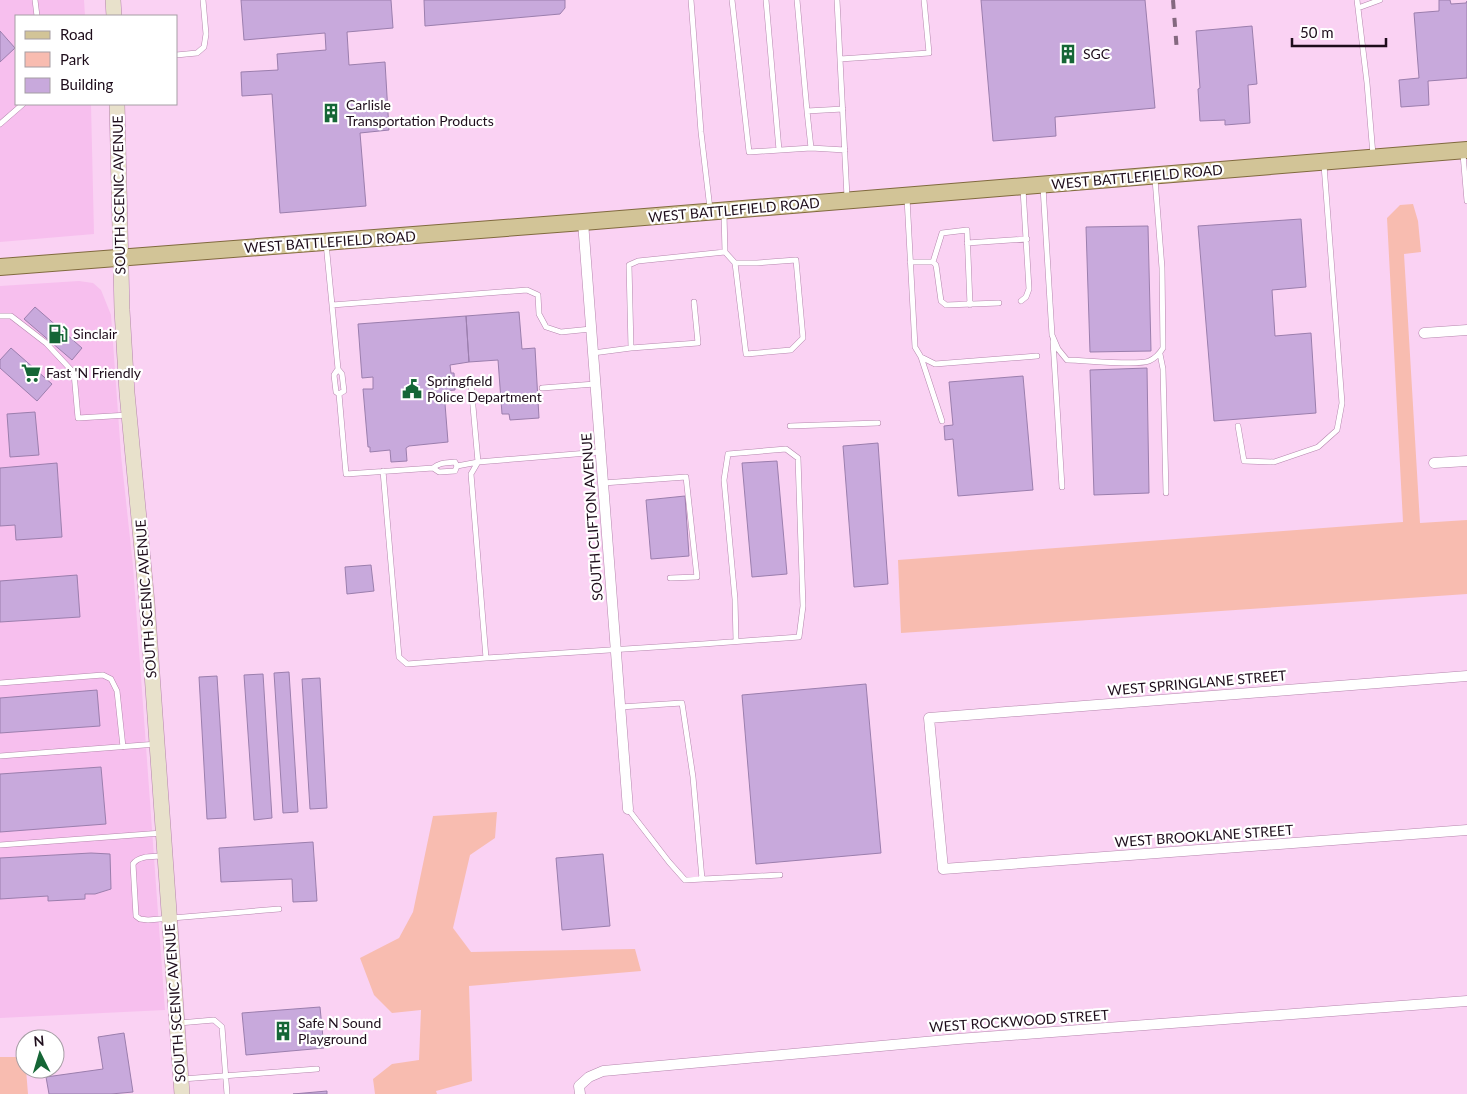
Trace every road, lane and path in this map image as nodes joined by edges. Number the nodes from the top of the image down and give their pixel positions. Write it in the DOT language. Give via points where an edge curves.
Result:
graph roads {
  1 [pos="35,0"];
  2 [pos="113,0"];
  3 [pos="202,0"];
  4 [pos="692,0"];
  5 [pos="732,0"];
  6 [pos="766,0"];
  7 [pos="797,0"];
  8 [pos="837,0"];
  9 [pos="924,0"];
  10 [pos="1357,0"];
  11 [pos="1380,0"];
  12 [pos="1358,8"];
  13 [pos="37,15"];
  14 [pos="114,15"];
  15 [pos="178,55"];
  16 [pos="840,59"];
  17 [pos="22,105"];
  18 [pos="117,105"];
  19 [pos="843,109"];
  20 [pos="807,110"];
  21 [pos="0,124"];
  22 [pos="811,148"];
  23 [pos="779,150"];
  24 [pos="845,150"];
  25 [pos="1465,150"];
  26 [pos="1374,158"];
  27 [pos="1324,162"];
  28 [pos="1155,176"];
  29 [pos="1043,184"];
  30 [pos="1023,186"];
  31 [pos="906,195"];
  32 [pos="847,200"];
  33 [pos="1467,201"];
  34 [pos="717,211"];
  35 [pos="583,222"];
  36 [pos="1027,241"];
  37 [pos="326,243"];
  38 [pos="967,243"];
  39 [pos="725,252"];
  40 [pos="120,259"];
  41 [pos="910,262"];
  42 [pos="933,262"];
  43 [pos="735,263"];
  44 [pos="0,267"];
  45 [pos="1021,301"];
  46 [pos="694,302"];
  47 [pos="999,303"];
  48 [pos="970,304"];
  49 [pos="332,305"];
  50 [pos="0,316"];
  51 [pos="591,329"];
  52 [pos="1467,330"];
  53 [pos="1424,333"];
  54 [pos="1052,335"];
  55 [pos="631,348"];
  56 [pos="593,353"];
  57 [pos="1160,354"];
  58 [pos="1036,356"];
  59 [pos="921,358"];
  60 [pos="471,384"];
  61 [pos="595,384"];
  62 [pos="542,388"];
  63 [pos="129,415"];
  64 [pos="942,421"];
  65 [pos="878,423"];
  66 [pos="790,426"];
  67 [pos="1238,426"];
  68 [pos="600,452"];
  69 [pos="1467,461"];
  70 [pos="478,462"];
  71 [pos="1434,464"];
  72 [pos="457,466"];
  73 [pos="433,468"];
  74 [pos="383,471"];
  75 [pos="603,484"];
  76 [pos="1062,487"];
  77 [pos="1166,493"];
  78 [pos="670,578"];
  79 [pos="736,641"];
  80 [pos="616,649"];
  81 [pos="486,658"];
  82 [pos="1467,676"];
  83 [pos="0,683"];
  84 [pos="620,707"];
  85 [pos="157,744"];
  86 [pos="123,747"];
  87 [pos="0,756"];
  88 [pos="628,808"];
  89 [pos="1467,830"];
  90 [pos="163,833"];
  91 [pos="0,845"];
  92 [pos="165,856"];
  93 [pos="943,869"];
  94 [pos="780,875"];
  95 [pos="702,879"];
  96 [pos="279,909"];
  97 [pos="169,918"];
  98 [pos="1467,1001"];
  99 [pos="177,1023"];
  100 [pos="316,1069"];
  101 [pos="226,1076"];
  102 [pos="182,1087"];
  103 [pos="580,1090"];
  104 [pos="227,1094"];
  1 -- 13 [label="lane"];
  2 -- 14 [label="main road"];
  3 -- 15 [label="lane" via="206,34 204,47 196,53"];
  4 -- 34 [label="lane" via="701,132"];
  5 -- 23 [label="lane" via="749,152"];
  6 -- 23 [label="lane"];
  7 -- 20 [label="lane"];
  8 -- 16 [label="lane"];
  9 -- 16 [label="lane" via="929,53"];
  10 -- 12 [label="lane"];
  11 -- 12 [label="lane"];
  12 -- 26 [label="lane"];
  16 -- 19 [label="lane"];
  17 -- 21 [label="lane"];
  18 -- 40 [label="main road, SOUTH SCENIC AVENUE"];
  19 -- 20 [label="lane"];
  19 -- 24 [label="lane"];
  20 -- 22 [label="lane"];
  22 -- 23 [label="lane"];
  22 -- 24 [label="lane"];
  24 -- 32 [label="lane"];
  25 -- 26 [label="main road, WEST BATTLEFIELD ROAD"];
  25 -- 33 [label="lane"];
  26 -- 27 [label="main road, WEST BATTLEFIELD ROAD"];
  27 -- 28 [label="main road, WEST BATTLEFIELD ROAD"];
  27 -- 67 [label="lane" via="1342,403 1337,430 1318,447 1274,462 1244,461"];
  28 -- 29 [label="main road, WEST BATTLEFIELD ROAD"];
  28 -- 57 [label="lane" via="1162,268 1163,348"];
  29 -- 30 [label="main road, WEST BATTLEFIELD ROAD"];
  29 -- 54 [label="lane"];
  30 -- 31 [label="main road, WEST BATTLEFIELD ROAD"];
  30 -- 36 [label="lane"];
  31 -- 32 [label="main road, WEST BATTLEFIELD ROAD"];
  31 -- 41 [label="lane"];
  32 -- 34 [label="main road, WEST BATTLEFIELD ROAD"];
  34 -- 35 [label="main road, WEST BATTLEFIELD ROAD"];
  34 -- 39 [label="lane"];
  35 -- 37 [label="main road, WEST BATTLEFIELD ROAD"];
  35 -- 51 [label="street, SOUTH CLIFTON AVENUE"];
  36 -- 38 [label="lane"];
  36 -- 45 [label="lane" via="1030,289"];
  37 -- 40 [label="main road, WEST BATTLEFIELD ROAD"];
  37 -- 49 [label="lane"];
  38 -- 42 [label="lane" via="967,230 942,233"];
  38 -- 48 [label="lane"];
  39 -- 43 [label="lane"];
  39 -- 55 [label="lane" via="638,261 629,266"];
  40 -- 44 [label="main road, WEST BATTLEFIELD ROAD"];
  40 -- 63 [label="main road, SOUTH SCENIC AVENUE"];
  41 -- 42 [label="lane"];
  41 -- 59 [label="lane" via="915,347"];
  42 -- 48 [label="lane" via="941,301 946,305"];
  43 -- 43 [label="lane" via="796,260 803,338 791,350 746,354"];
  46 -- 55 [label="lane" via="698,343"];
  47 -- 48 [label="lane"];
  49 -- 51 [label="lane" via="527,290 538,295 539,314 546,328 561,332"];
  49 -- 74 [label="lane" via="338,368 344,391 339,394 346,474"];
  50 -- 63 [label="lane" via="11,316 32,332 74,373 78,418"];
  51 -- 56 [label="street, SOUTH CLIFTON AVENUE"];
  52 -- 53 [label="street"];
  54 -- 57 [label="lane" via="1067,360 1135,363 1149,361"];
  54 -- 76 [label="lane"];
  55 -- 56 [label="lane"];
  56 -- 61 [label="street, SOUTH CLIFTON AVENUE"];
  57 -- 77 [label="lane"];
  58 -- 59 [label="lane" via="935,364"];
  59 -- 64 [label="lane"];
  60 -- 70 [label="lane"];
  61 -- 62 [label="lane"];
  61 -- 68 [label="street, SOUTH CLIFTON AVENUE"];
  63 -- 85 [label="main road, SOUTH SCENIC AVENUE"];
  65 -- 66 [label="lane"];
  68 -- 70 [label="lane"];
  68 -- 75 [label="street, SOUTH CLIFTON AVENUE"];
  69 -- 71 [label="street"];
  70 -- 72 [label="lane"];
  70 -- 81 [label="lane" via="470,474"];
  72 -- 73 [label="lane" via="455,462 438,464"];
  72 -- 73 [label="lane" via="455,471 439,472"];
  73 -- 74 [label="lane"];
  74 -- 81 [label="lane" via="399,657 407,664"];
  75 -- 78 [label="lane" via="686,477 697,577"];
  75 -- 80 [label="street, SOUTH CLIFTON AVENUE"];
  79 -- 79 [label="lane" via="799,636 803,606 798,458 786,449 728,454 724,480"];
  79 -- 80 [label="lane"];
  80 -- 81 [label="lane"];
  80 -- 84 [label="street, SOUTH CLIFTON AVENUE"];
  82 -- 93 [label="street, WEST SPRINGLANE STREET" via="928,718"];
  83 -- 86 [label="lane" via="103,675 111,679 118,691"];
  84 -- 88 [label="street, SOUTH CLIFTON AVENUE"];
  84 -- 95 [label="lane" via="682,703 693,777"];
  85 -- 86 [label="lane"];
  85 -- 90 [label="main road, SOUTH SCENIC AVENUE"];
  86 -- 87 [label="lane"];
  88 -- 95 [label="lane" via="685,880"];
  89 -- 93 [label="street, WEST BROOKLANE STREET"];
  90 -- 91 [label="lane"];
  90 -- 92 [label="main road, SOUTH SCENIC AVENUE"];
  92 -- 97 [label="main road, SOUTH SCENIC AVENUE"];
  92 -- 97 [label="lane" via="140,858 133,864 136,916 148,920"];
  94 -- 95 [label="lane"];
  96 -- 97 [label="lane"];
  97 -- 99 [label="main road, SOUTH SCENIC AVENUE"];
  98 -- 103 [label="street, WEST ROCKWOOD STREET" via="603,1071 589,1077"];
  99 -- 101 [label="lane" via="214,1020 222,1027"];
  99 -- 102 [label="main road, SOUTH SCENIC AVENUE"];
  100 -- 101 [label="lane"];
  101 -- 102 [label="lane"];
  101 -- 104 [label="lane"];
}
